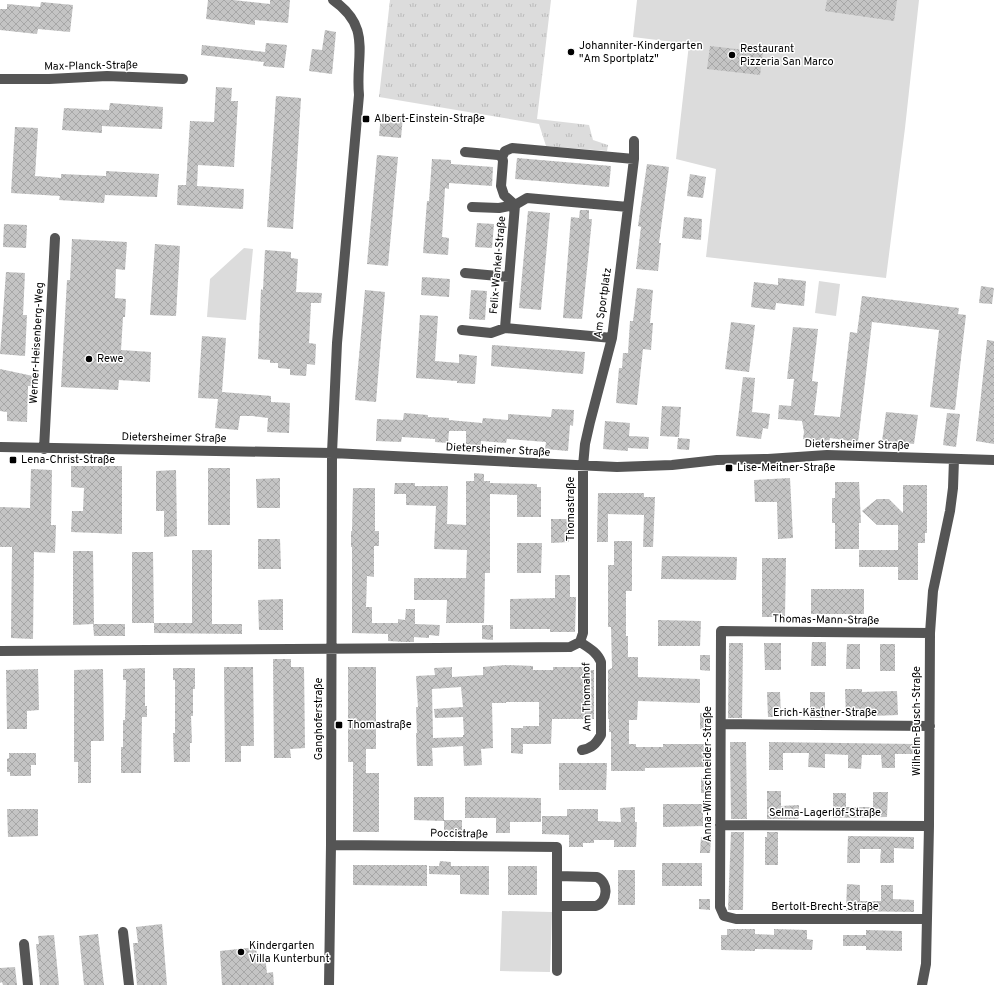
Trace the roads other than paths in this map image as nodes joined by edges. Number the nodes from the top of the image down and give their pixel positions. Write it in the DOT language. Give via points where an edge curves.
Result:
graph roads {
  1 [pos="333,0"];
  2 [pos="0,79"];
  3 [pos="183,79"];
  4 [pos="634,141"];
  5 [pos="465,152"];
  6 [pos="502,157"];
  7 [pos="634,159"];
  8 [pos="515,205"];
  9 [pos="472,207"];
  10 [pos="628,207"];
  11 [pos="55,238"];
  12 [pos="465,273"];
  13 [pos="509,277"];
  14 [pos="505,328"];
  15 [pos="462,330"];
  16 [pos="612,338"];
  17 [pos="0,447"];
  18 [pos="44,449"];
  19 [pos="332,453"];
  20 [pos="954,459"];
  21 [pos="994,460"];
  22 [pos="583,466"];
  23 [pos="721,631"];
  24 [pos="930,633"];
  25 [pos="580,642"];
  26 [pos="331,648"];
  27 [pos="0,651"];
  28 [pos="721,724"];
  29 [pos="930,726"];
  30 [pos="582,750"];
  31 [pos="720,825"];
  32 [pos="929,826"];
  33 [pos="331,845"];
  34 [pos="557,876"];
  35 [pos="557,906"];
  36 [pos="724,916"];
  37 [pos="927,919"];
  38 [pos="123,932"];
  39 [pos="24,944"];
  40 [pos="557,971"];
  41 [pos="28,985"];
  42 [pos="129,985"];
  43 [pos="329,985"];
  44 [pos="922,985"];
  1 -- 19 [label="street" via="349,14 356,25 360,39 360,54 359,95 337,343"];
  2 -- 3 [label="street, Max-Planck-Straße" via="107,76"];
  4 -- 7 [label="street, Am Sportplatz"];
  5 -- 6 [label="street"];
  6 -- 7 [label="street" via="505,151 512,148"];
  6 -- 8 [label="street, Felix-Wankel-Straße" via="501,186 504,195"];
  7 -- 10 [label="street, Am Sportplatz"];
  8 -- 9 [label="street, Felix-Wankel-Straße" via="499,208"];
  8 -- 10 [label="street, Felix-Wankel-Straße" via="527,198"];
  8 -- 13 [label="street, Felix-Wankel-Straße"];
  10 -- 16 [label="street, Am Sportplatz"];
  11 -- 18 [label="street, Werner-Heisenberg-Weg"];
  12 -- 13 [label="street"];
  13 -- 14 [label="street, Felix-Wankel-Straße"];
  14 -- 15 [label="street, Felix-Wankel-Straße" via="491,333"];
  14 -- 16 [label="street, Felix-Wankel-Straße"];
  16 -- 22 [label="street, Am Sportplatz" via="585,444"];
  17 -- 18 [label="street, Dietersheimer Straße"];
  18 -- 19 [label="street, Dietersheimer Straße"];
  19 -- 22 [label="street, Dietersheimer Straße"];
  19 -- 26 [label="street, Ganghoferstraße"];
  20 -- 21 [label="street, Dietersheimer Straße"];
  20 -- 22 [label="street, Dietersheimer Straße" via="816,455 672,465"];
  20 -- 24 [label="street, Wilhelm-Busch-Straße" via="950,511 933,591"];
  22 -- 25 [label="street, Thomastraße" via="583,632"];
  23 -- 24 [label="street, Thomas-Mann-Straße"];
  23 -- 28 [label="street, Anna-Wimschneider-Straße"];
  24 -- 29 [label="street, Wilhelm-Busch-Straße"];
  25 -- 26 [label="street" via="570,647"];
  25 -- 30 [label="street, Am Thomahof" via="594,651 601,662 600,735 590,748"];
  26 -- 27 [label="street"];
  26 -- 33 [label="street, Ganghoferstraße"];
  28 -- 29 [label="street, Erich-Kästner-Straße"];
  28 -- 31 [label="street, Anna-Wimschneider-Straße"];
  29 -- 32 [label="street, Wilhelm-Busch-Straße"];
  31 -- 32 [label="street, Selma-Lagerlöf-Straße"];
  31 -- 36 [label="street, Anna-Wimschneider-Straße" via="720,907"];
  32 -- 37 [label="street, Wilhelm-Busch-Straße"];
  33 -- 34 [label="street, Poccistraße" via="557,847"];
  33 -- 43 [label="street, Ganghoferstraße"];
  34 -- 35 [label="street, Poccistraße"];
  34 -- 35 [label="street" via="597,877 602,879 605,892 604,899 596,906"];
  35 -- 40 [label="street, Poccistraße"];
  36 -- 37 [label="street, Bertolt-Brecht-Straße" via="736,919"];
  37 -- 44 [label="street, Wilhelm-Busch-Straße" via="926,964"];
  38 -- 42 [label="street"];
  39 -- 41 [label="street"];
}
